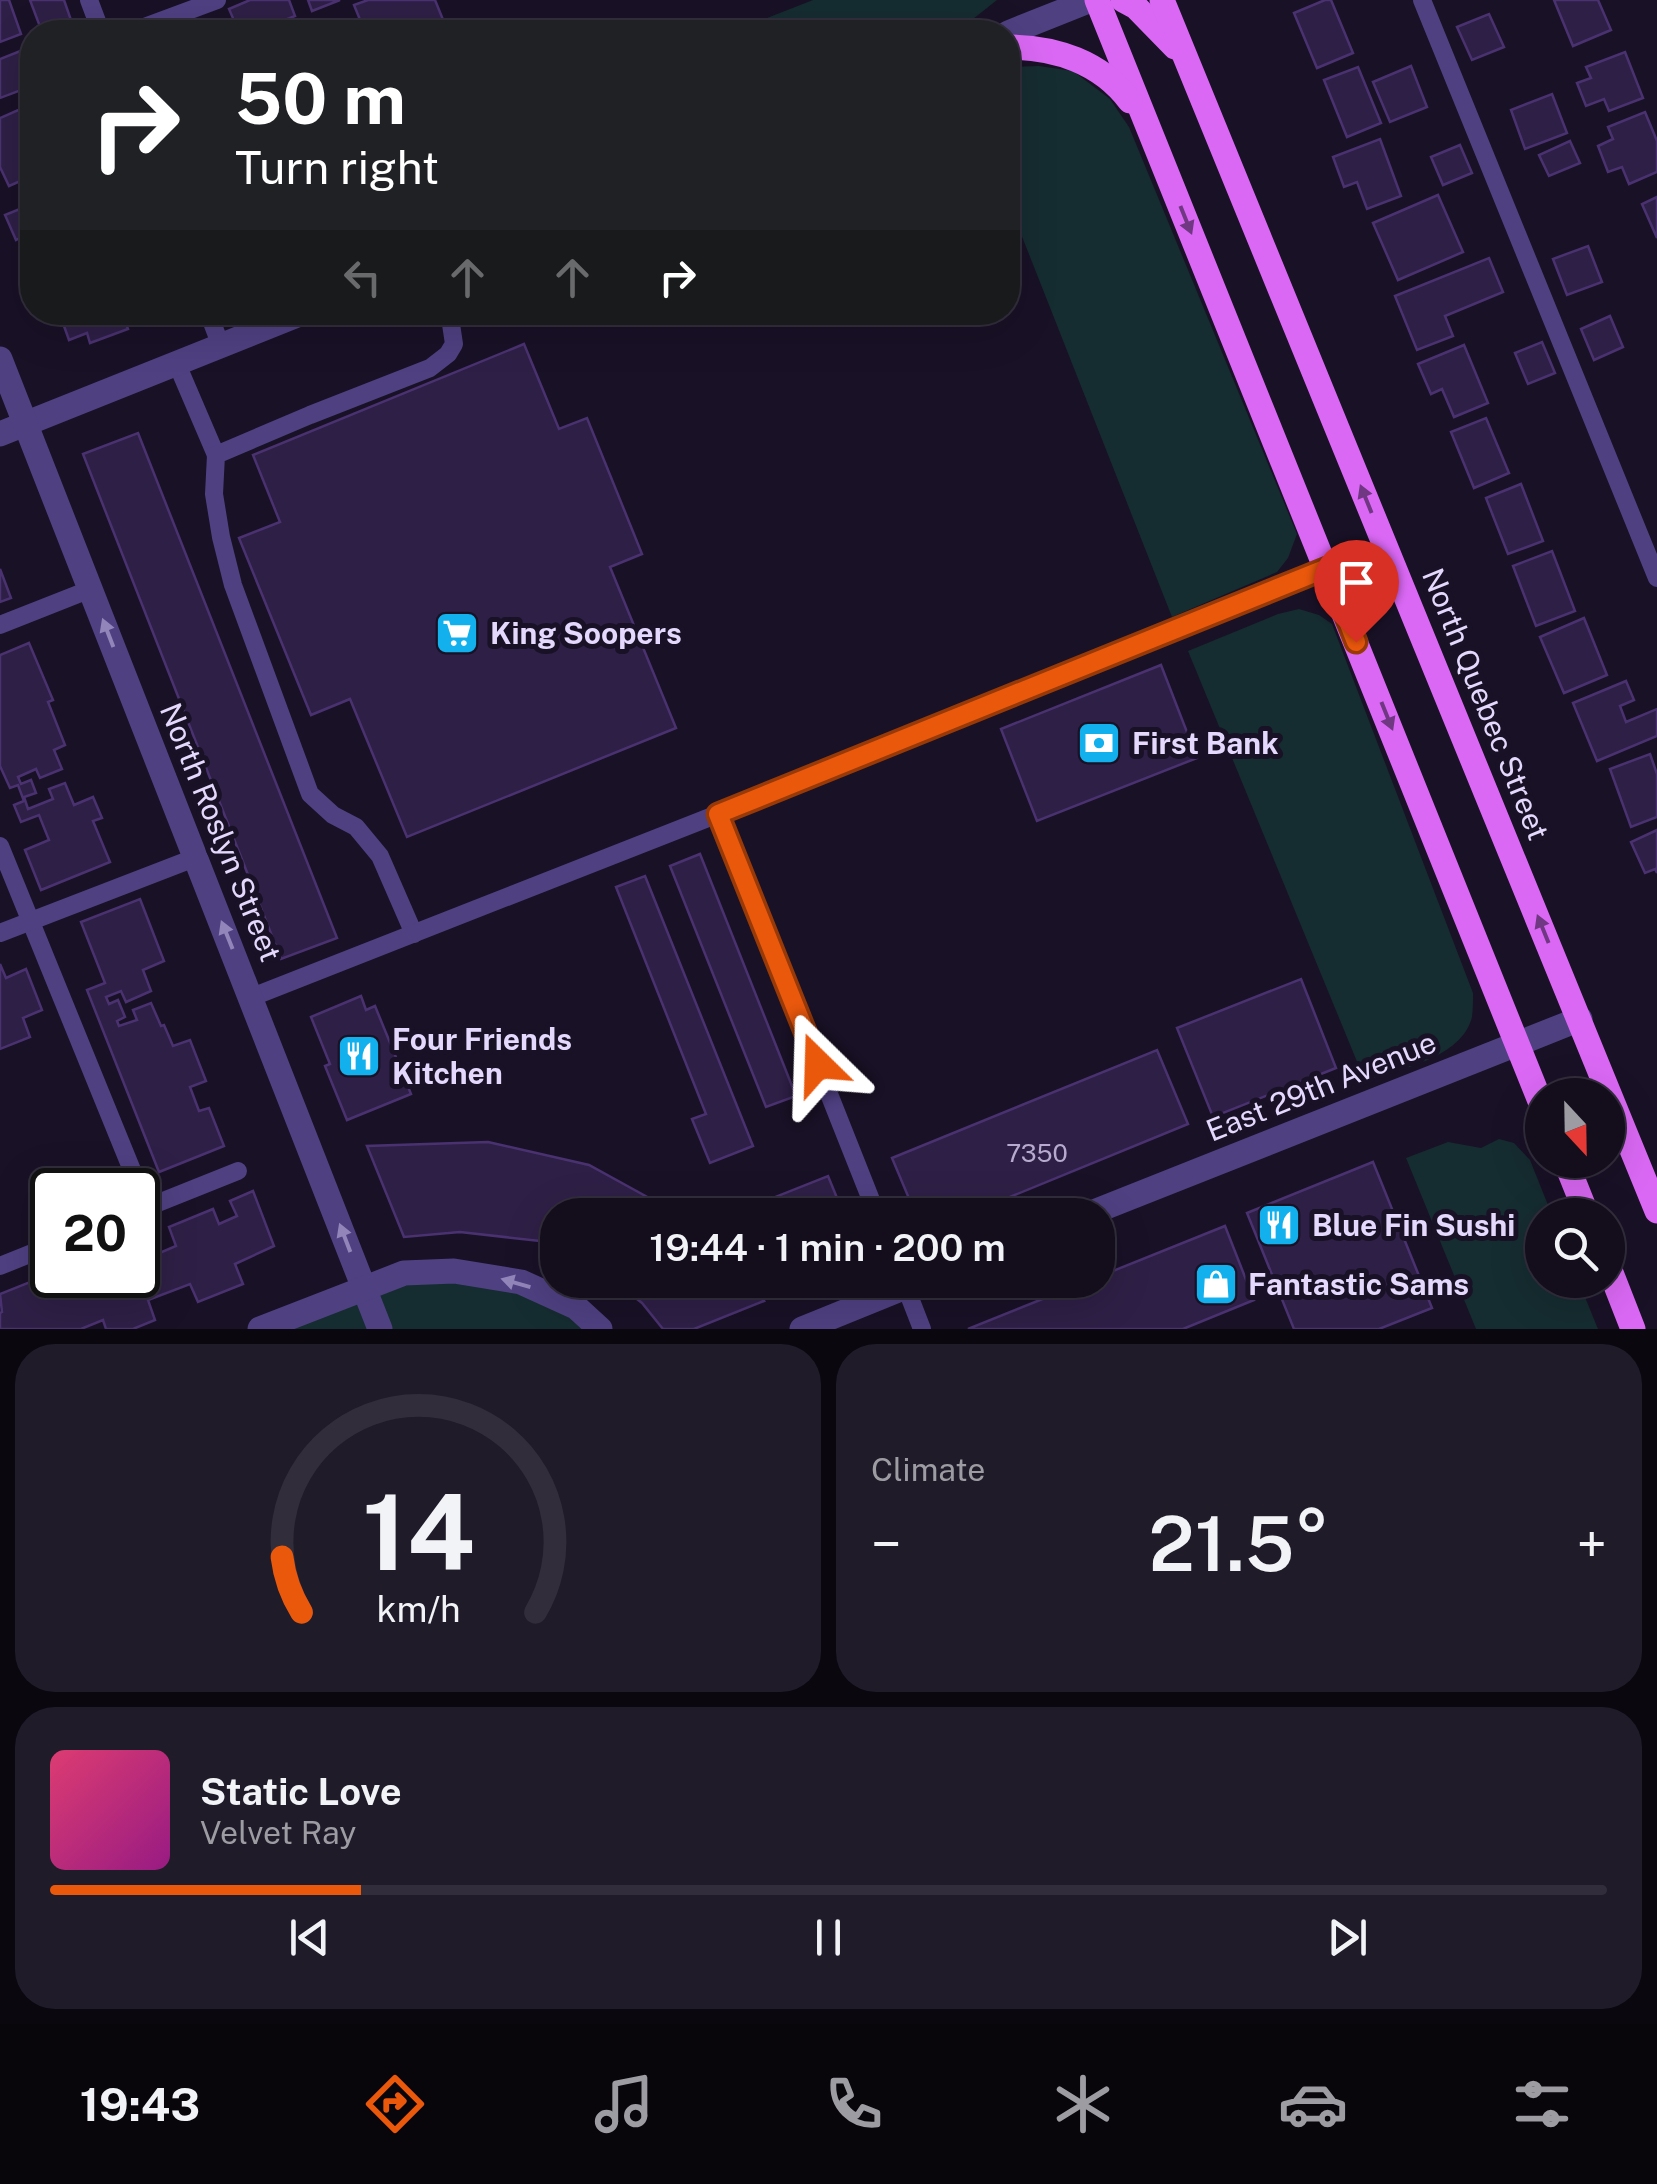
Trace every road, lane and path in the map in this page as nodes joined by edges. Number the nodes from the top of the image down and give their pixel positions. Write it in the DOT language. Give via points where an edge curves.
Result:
graph roads {
  1 [pos="216,0"];
  2 [pos="1094,0"];
  3 [pos="1122,0"];
  4 [pos="1162,0"];
  5 [pos="1422,0"];
  6 [pos="163,20"];
  7 [pos="1020,28"];
  8 [pos="1020,48"];
  9 [pos="1186,58"];
  10 [pos="1160,154"];
  11 [pos="213,325"];
  12 [pos="272,325"];
  13 [pos="451,325"];
  14 [pos="221,346"];
  15 [pos="0,359"];
  16 [pos="177,364"];
  17 [pos="26,424"];
  18 [pos="0,434"];
  19 [pos="216,455"];
  20 [pos="1327,568"];
  21 [pos="1657,578"];
  22 [pos="91,589"];
  23 [pos="0,625"];
  24 [pos="718,814"];
  25 [pos="0,846"];
  26 [pos="196,857"];
  27 [pos="31,921"];
  28 [pos="0,934"];
  29 [pos="414,934"];
  30 [pos="252,997"];
  31 [pos="1580,1020"];
  32 [pos="1517,1043"];
  33 [pos="1531,1078"];
  34 [pos="126,1168"];
  35 [pos="238,1170"];
  36 [pos="870,1198"];
  37 [pos="160,1202"];
  38 [pos="1115,1203"];
  39 [pos="1656,1205"];
  40 [pos="30,1254"];
  41 [pos="0,1266"];
  42 [pos="364,1288"];
  43 [pos="873,1298"];
  44 [pos="914,1298"];
  45 [pos="1621,1298"];
  46 [pos="260,1329"];
  47 [pos="380,1329"];
  48 [pos="600,1329"];
  49 [pos="802,1329"];
  50 [pos="922,1329"];
  51 [pos="1633,1329"];
  1 -- 6 [label="lane"];
  2 -- 7 [label="street"];
  2 -- 10 [label="main road"];
  3 -- 9 [label="main road"];
  4 -- 9 [label="main road, North Quebec Street"];
  5 -- 21 [label="lane"];
  8 -- 10 [label="main road" via="1056,52 1104,74 1129,99"];
  31 -- 9 [label="main road, North Quebec Street, one-way"];
  10 -- 20 [label="main road, one-way"];
  11 -- 14 [label="lane"];
  12 -- 14 [label="street"];
  13 -- 19 [label="lane" via="454,344 430,368"];
  14 -- 16 [label="street"];
  15 -- 17 [label="street, North Roslyn Street"];
  16 -- 17 [label="street"];
  16 -- 19 [label="lane"];
  17 -- 18 [label="street"];
  17 -- 22 [label="street, North Roslyn Street"];
  19 -- 29 [label="lane" via="214,494 233,585 310,794 356,827 380,856"];
  20 -- 24 [label="lane"];
  20 -- 32 [label="main road, one-way"];
  22 -- 23 [label="lane"];
  26 -- 22 [label="street, North Roslyn Street, one-way"];
  24 -- 29 [label="lane"];
  24 -- 36 [label="lane"];
  25 -- 27 [label="lane"];
  26 -- 27 [label="lane"];
  30 -- 26 [label="street, North Roslyn Street, one-way"];
  27 -- 28 [label="lane"];
  27 -- 34 [label="lane"];
  29 -- 30 [label="lane"];
  42 -- 30 [label="street, North Roslyn Street, one-way"];
  31 -- 32 [label="street, East 29th Avenue"];
  31 -- 39 [label="main road, North Quebec Street"];
  32 -- 33 [label="main road"];
  32 -- 38 [label="street, East 29th Avenue"];
  35 -- 37 [label="lane"];
  40 -- 41 [label="lane"];
  42 -- 46 [label="street"];
  42 -- 47 [label="street, North Roslyn Street"];
  48 -- 42 [label="street, one-way" via="576,1307 521,1282 464,1272 404,1273"];
  43 -- 49 [label="street"];
  44 -- 50 [label="lane"];
  45 -- 51 [label="main road"];
}
